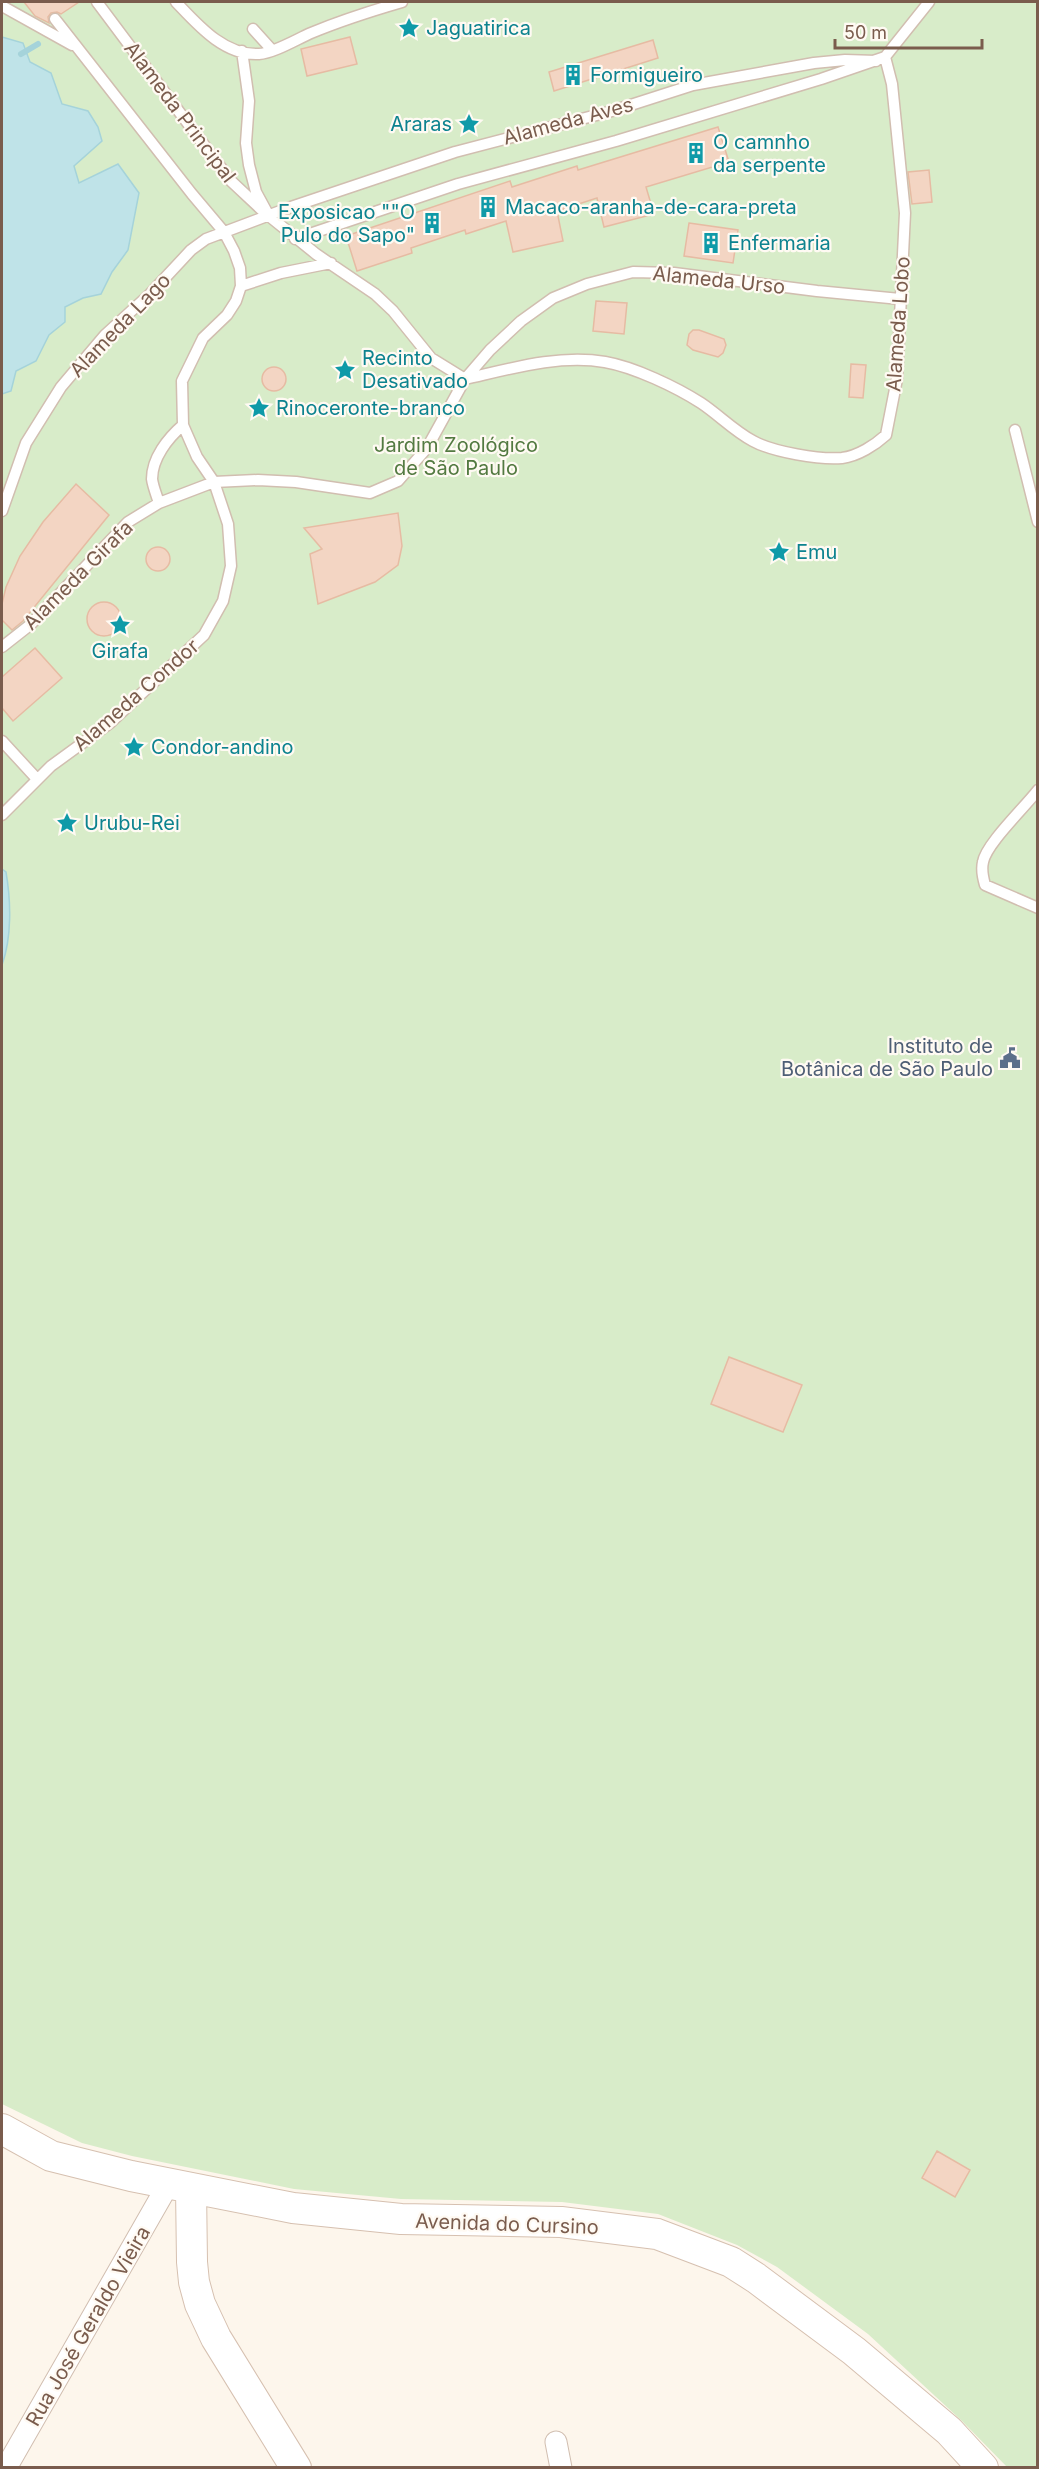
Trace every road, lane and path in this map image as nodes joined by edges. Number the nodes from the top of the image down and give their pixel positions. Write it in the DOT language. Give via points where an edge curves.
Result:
graph roads {
  1 [pos="97,2"];
  2 [pos="176,2"];
  3 [pos="402,2"];
  4 [pos="929,2"];
  5 [pos="2,6"];
  6 [pos="370,6"];
  7 [pos="55,19"];
  8 [pos="253,29"];
  9 [pos="76,46"];
  10 [pos="272,50"];
  11 [pos="242,51"];
  12 [pos="880,59"];
  13 [pos="268,216"];
  14 [pos="224,232"];
  15 [pos="295,239"];
  16 [pos="331,263"];
  17 [pos="241,286"];
  18 [pos="900,298"];
  19 [pos="465,379"];
  20 [pos="183,425"];
  21 [pos="1015,430"];
  22 [pos="214,482"];
  23 [pos="159,503"];
  24 [pos="2,511"];
  25 [pos="1038,522"];
  26 [pos="5,645"];
  27 [pos="2,741"];
  28 [pos="37,779"];
  29 [pos="1038,790"];
  30 [pos="2,814"];
  31 [pos="1038,908"];
  32 [pos="4,2136"];
  33 [pos="180,2186"];
  34 [pos="556,2442"];
  35 [pos="6,2468"];
  36 [pos="296,2468"];
  37 [pos="561,2468"];
  38 [pos="983,2468"];
  1 -- 13 [label="lane, Alameda Principal" via="231,181"];
  2 -- 11 [label="lane" via="217,41"];
  3 -- 6 [label="lane"];
  4 -- 12 [label="lane"];
  5 -- 9 [label="lane"];
  6 -- 10 [label="lane"];
  7 -- 9 [label="lane, Alameda Principal"];
  8 -- 10 [label="lane"];
  9 -- 14 [label="lane, Alameda Principal"];
  10 -- 11 [label="lane" via="260,54"];
  11 -- 13 [label="lane" via="249,101 249,165"];
  12 -- 13 [label="lane, Alameda Aves" via="814,63 693,84 612,111 455,152"];
  12 -- 15 [label="lane, Alameda Aves" via="616,141 458,183"];
  12 -- 18 [label="lane, Alameda Lobo" via="892,84 905,213"];
  13 -- 14 [label="lane, Alameda Lago"];
  13 -- 15 [label="lane, Alameda Principal"];
  14 -- 17 [label="lane, Alameda Principal" via="240,268"];
  14 -- 24 [label="lane, Alameda Lago" via="191,250 105,335 60,387 26,443"];
  15 -- 16 [label="lane, Alameda Principal"];
  16 -- 17 [label="lane"];
  16 -- 19 [label="lane, Alameda Principal" via="393,311 431,358"];
  17 -- 20 [label="lane" via="227,315 203,338 182,381"];
  18 -- 19 [label="lane, Alameda Urso" via="633,272 553,298 521,321"];
  18 -- 19 [label="lane, Alameda Lobo" via="897,379 886,435 873,446 844,458 802,456 754,442 701,403 663,383 606,362 542,363"];
  19 -- 22 [label="lane, Alameda Urso" via="427,448 398,481 370,493 287,482"];
  20 -- 22 [label="lane, Alameda Condor"];
  20 -- 23 [label="lane" via="171,436 155,465 152,480"];
  21 -- 25 [label="lane"];
  22 -- 23 [label="lane, Alameda Girafa"];
  22 -- 28 [label="lane, Alameda Condor" via="228,524 231,566 223,601 204,635 110,723"];
  23 -- 26 [label="lane, Alameda Girafa" via="128,522 30,625"];
  27 -- 28 [label="lane"];
  28 -- 30 [label="lane, Alameda Condor"];
  29 -- 31 [label="lane" via="989,849 982,873 985,885"];
  32 -- 33 [label="main road, Avenida do Cursino" via="51,2156"];
  33 -- 35 [label="street, Rua José Geraldo Vieira"];
  33 -- 36 [label="main road" via="200,2304 216,2338"];
  33 -- 38 [label="main road, Avenida do Cursino" via="293,2208 378,2218 561,2222 657,2234 731,2262 775,2292 854,2351 949,2431"];
  34 -- 37 [label="street"];
}
